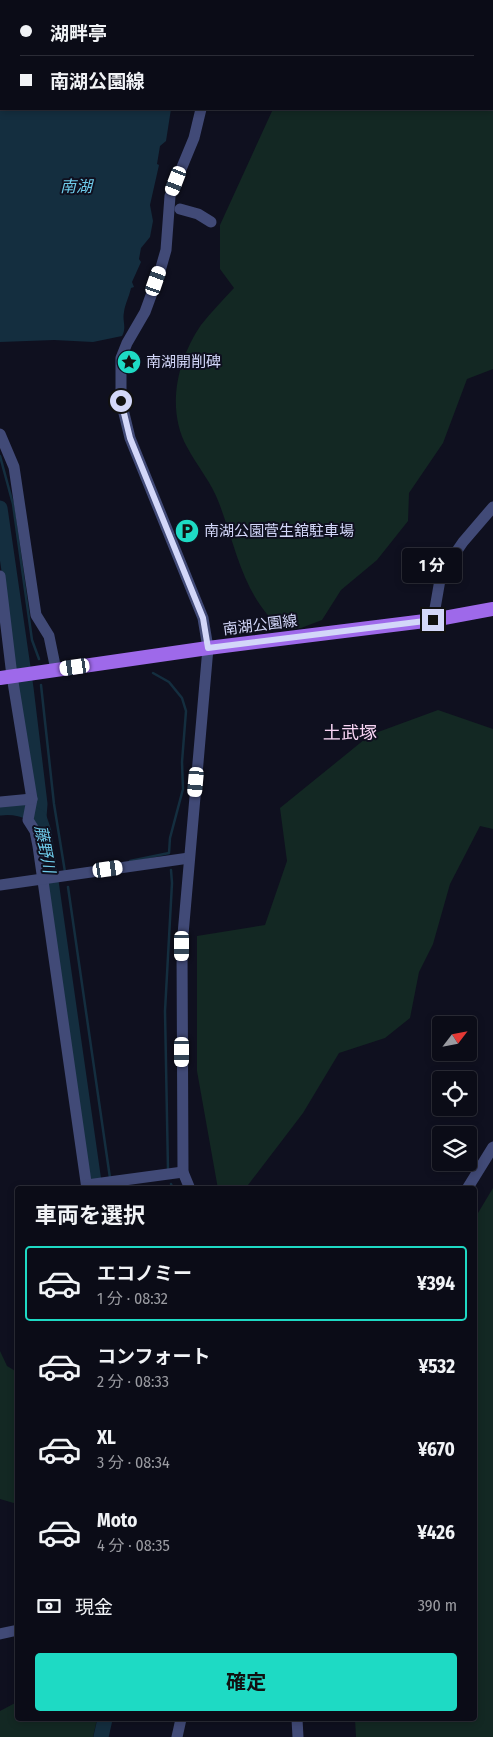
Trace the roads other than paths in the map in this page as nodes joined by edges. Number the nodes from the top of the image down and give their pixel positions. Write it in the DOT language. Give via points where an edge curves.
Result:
graph roads {
  1 [pos="201,110"];
  2 [pos="180,209"];
  3 [pos="211,222"];
  4 [pos="0,434"];
  5 [pos="493,507"];
  6 [pos="0,576"];
  7 [pos="493,609"];
  8 [pos="433,620"];
  9 [pos="208,648"];
  10 [pos="56,670"];
  11 [pos="6,677"];
  12 [pos="0,802"];
  13 [pos="31,808"];
  14 [pos="189,858"];
  15 [pos="44,878"];
  16 [pos="0,885"];
  17 [pos="493,1147"];
  18 [pos="183,1172"];
  19 [pos="87,1186"];
  20 [pos="91,1186"];
  21 [pos="189,1186"];
  22 [pos="469,1186"];
  23 [pos="15,1631"];
  24 [pos="0,1634"];
  25 [pos="180,1721"];
  26 [pos="297,1721"];
  27 [pos="176,1737"];
  28 [pos="298,1737"];
  1 -- 9 [label="street" via="194,138 170,196 166,250 145,312 121,358 121,401 130,438 203,618"];
  2 -- 3 [label="street"];
  4 -- 10 [label="street" via="14,467 36,615 50,636"];
  5 -- 8 [label="street" via="462,542 441,574"];
  6 -- 11 [label="street"];
  7 -- 8 [label="main road, 南湖公園線"];
  8 -- 9 [label="main road, 南湖公園線"];
  9 -- 10 [label="main road, 南湖公園線"];
  9 -- 14 [label="street"];
  10 -- 11 [label="main road, 南湖公園線"];
  11 -- 13 [label="street"];
  12 -- 13 [label="street"];
  13 -- 15 [label="street" via="29,824 35,831"];
  14 -- 15 [label="street"];
  14 -- 18 [label="street" via="182,946"];
  15 -- 16 [label="street"];
  15 -- 19 [label="street"];
  17 -- 22 [label="street"];
  18 -- 20 [label="street"];
  18 -- 21 [label="street"];
  23 -- 24 [label="street"];
  25 -- 27 [label="street"];
  26 -- 28 [label="street"];
}
